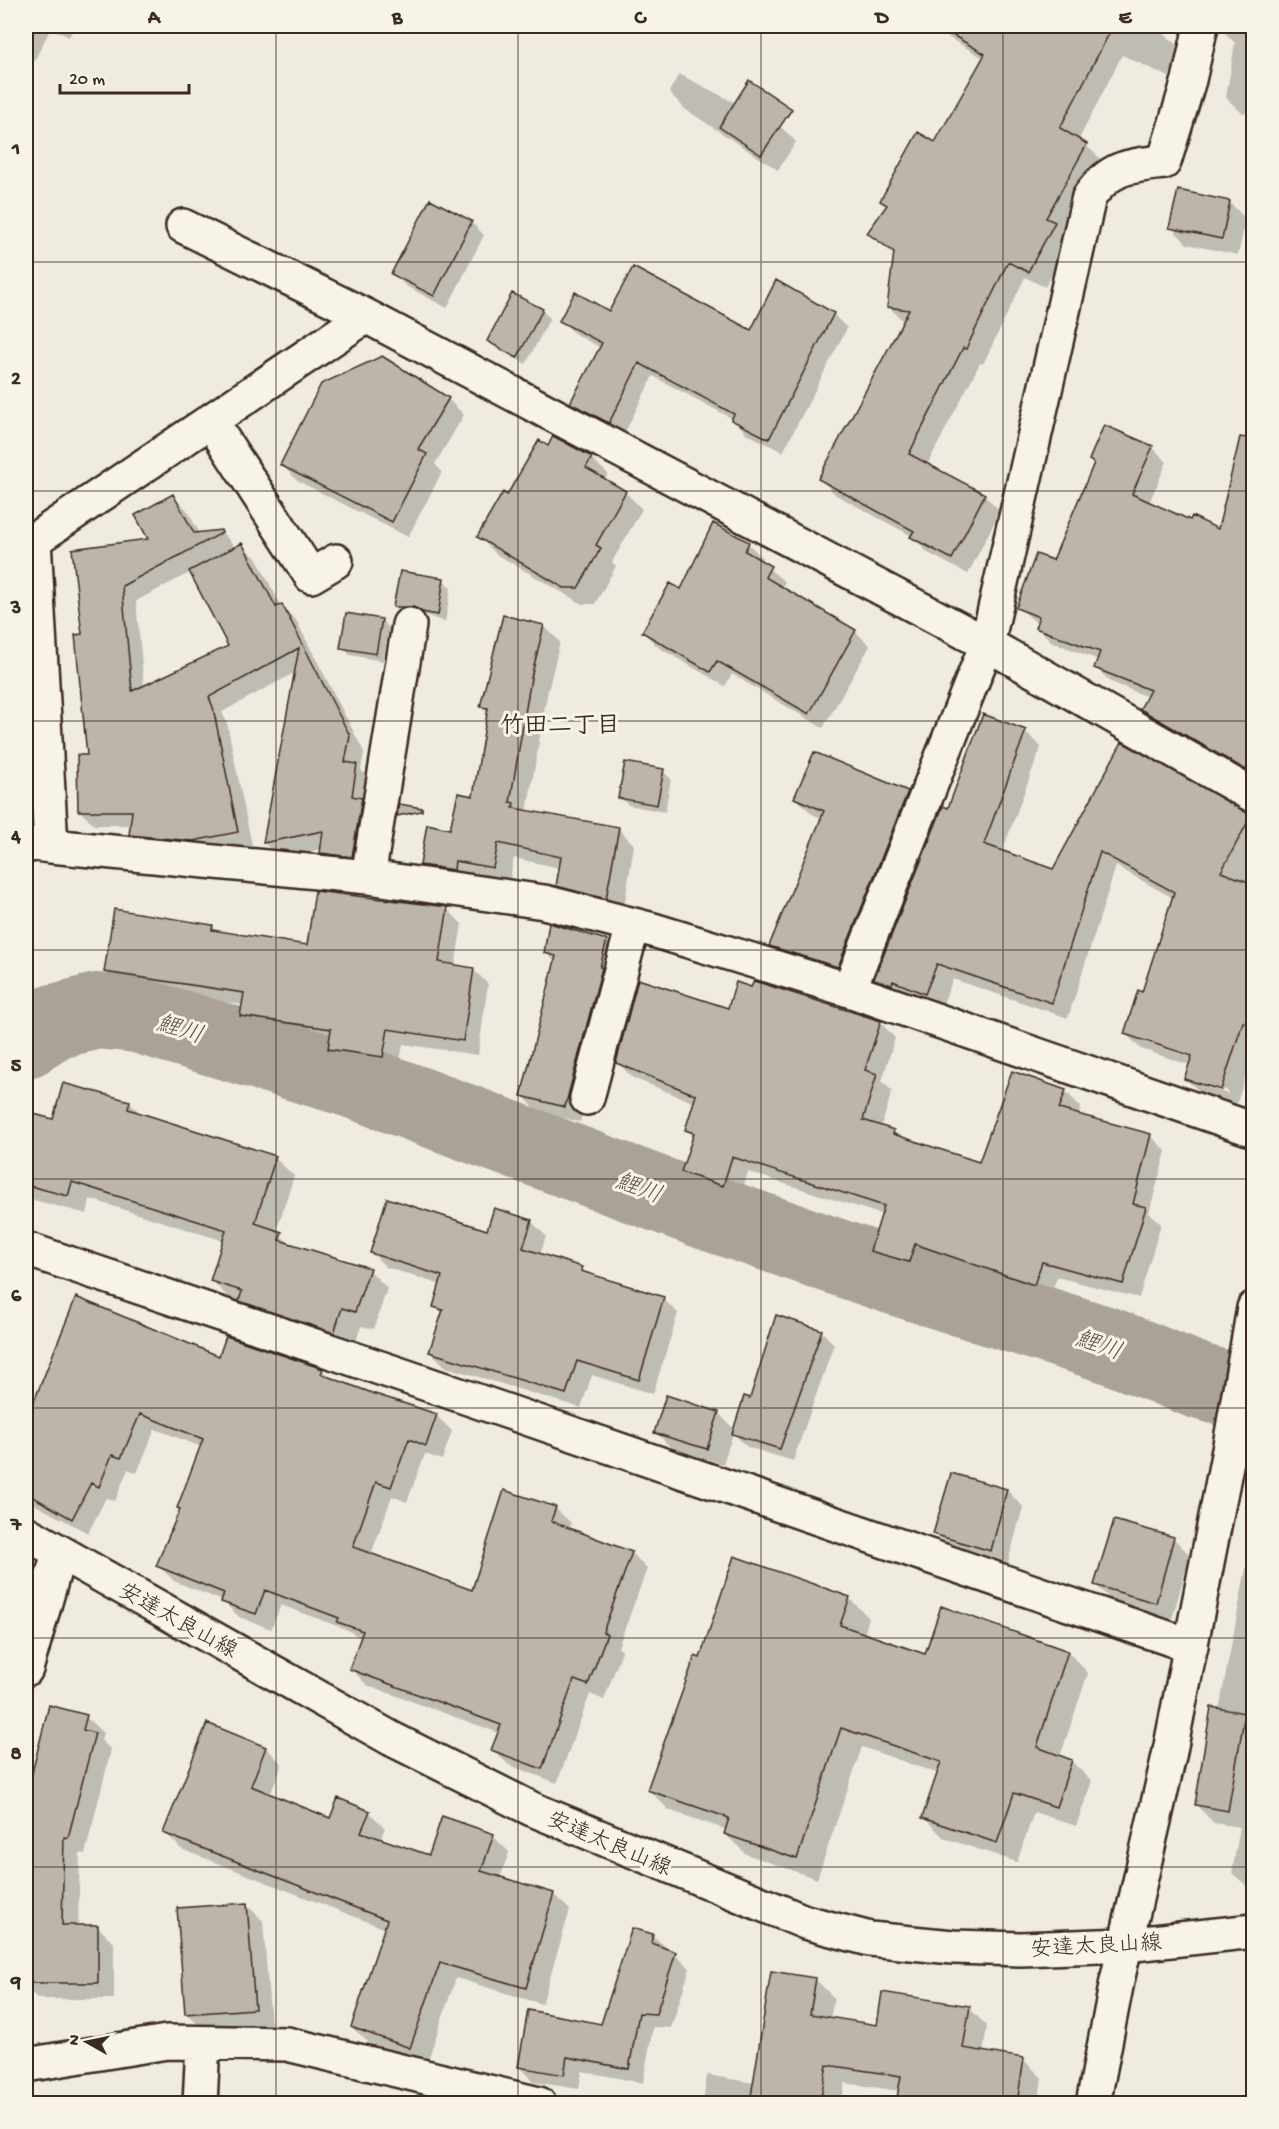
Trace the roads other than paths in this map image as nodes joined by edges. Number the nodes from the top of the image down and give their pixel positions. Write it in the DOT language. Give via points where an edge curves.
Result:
graph roads {
  1 [pos="1201,26"];
  2 [pos="183,226"];
  3 [pos="366,316"];
  4 [pos="212,423"];
  5 [pos="30,541"];
  6 [pos="336,561"];
  7 [pos="409,625"];
  8 [pos="987,644"];
  9 [pos="33,674"];
  10 [pos="1254,796"];
  11 [pos="38,846"];
  12 [pos="368,877"];
  13 [pos="633,925"];
  14 [pos="849,990"];
  15 [pos="586,1098"];
  16 [pos="1254,1130"];
  17 [pos="26,1249"];
  18 [pos="1254,1308"];
  19 [pos="26,1533"];
  20 [pos="59,1553"];
  21 [pos="1191,1646"];
  22 [pos="26,1669"];
  23 [pos="1254,1930"];
  24 [pos="1125,1945"];
  25 [pos="204,2043"];
  26 [pos="26,2065"];
  27 [pos="470,2096"];
  28 [pos="200,2103"];
  29 [pos="538,2103"];
  30 [pos="1094,2103"];
  1 -- 8 [label="street" via="1164,162 1120,168 1100,182 1089,197"];
  2 -- 3 [label="street"];
  3 -- 4 [label="street"];
  3 -- 8 [label="street"];
  4 -- 5 [label="street"];
  4 -- 6 [label="street" via="311,576"];
  5 -- 9 [label="street"];
  7 -- 12 [label="street"];
  8 -- 10 [label="street"];
  8 -- 14 [label="street"];
  9 -- 11 [label="street"];
  11 -- 12 [label="street"];
  12 -- 13 [label="street" via="544,902"];
  13 -- 14 [label="street"];
  13 -- 15 [label="street"];
  14 -- 16 [label="street"];
  17 -- 21 [label="street"];
  18 -- 21 [label="street"];
  19 -- 20 [label="street, 安達太良山線"];
  20 -- 22 [label="street"];
  20 -- 24 [label="street, 安達太良山線" via="392,1739 522,1804 805,1922 870,1939 953,1947"];
  21 -- 24 [label="street"];
  23 -- 24 [label="street, 安達太良山線"];
  24 -- 30 [label="street"];
  25 -- 26 [label="street" via="167,2042"];
  25 -- 27 [label="street" via="287,2044"];
  25 -- 28 [label="street"];
  27 -- 29 [label="street"];
}
